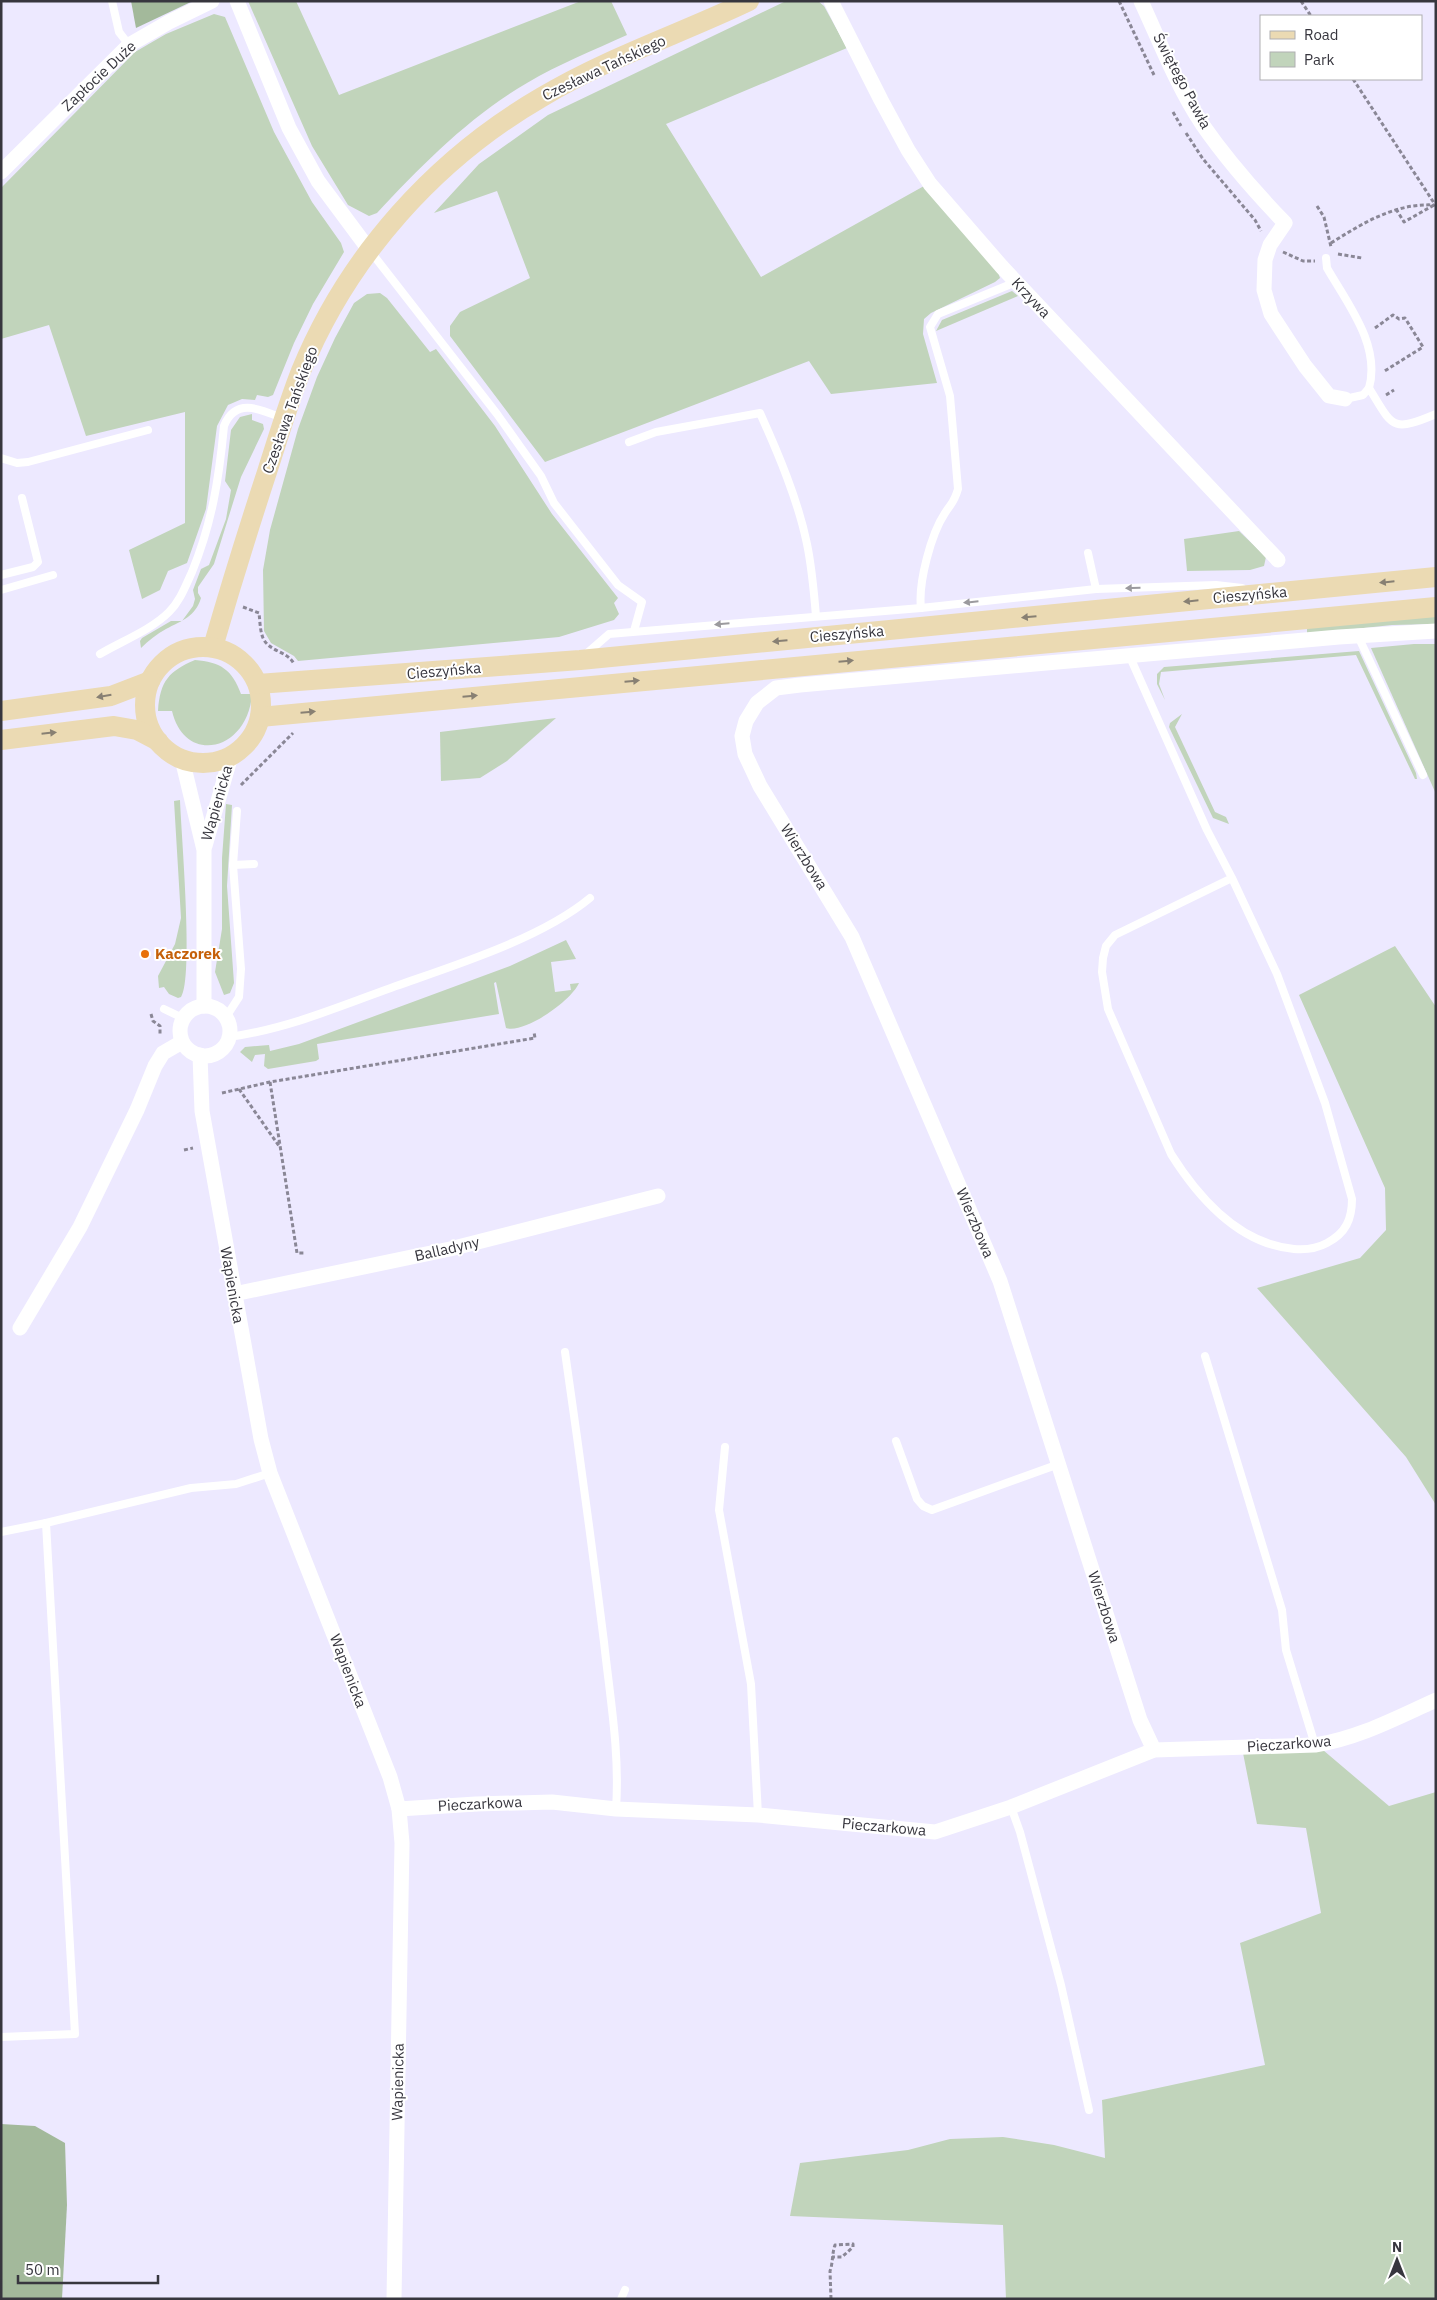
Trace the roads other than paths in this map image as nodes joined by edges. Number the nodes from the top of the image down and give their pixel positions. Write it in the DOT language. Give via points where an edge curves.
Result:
graph roads {
  1 [pos="112,1"];
  2 [pos="212,1"];
  3 [pos="237,1"];
  4 [pos="748,1"];
  5 [pos="831,1"];
  6 [pos="1141,1"];
  7 [pos="129,45"];
  8 [pos="1,172"];
  9 [pos="370,251"];
  10 [pos="1323,259"];
  11 [pos="1016,282"];
  12 [pos="1369,388"];
  13 [pos="1345,399"];
  14 [pos="1436,414"];
  15 [pos="284,419"];
  16 [pos="148,430"];
  17 [pos="629,442"];
  18 [pos="1,458"];
  19 [pos="22,498"];
  20 [pos="1088,553"];
  21 [pos="1278,560"];
  22 [pos="1,575"];
  23 [pos="53,576"];
  24 [pos="1436,577"];
  25 [pos="1096,589"];
  26 [pos="1,590"];
  27 [pos="1286,592"];
  28 [pos="1436,606"];
  29 [pos="921,608"];
  30 [pos="816,616"];
  31 [pos="634,631"];
  32 [pos="1436,631"];
  33 [pos="1358,636"];
  34 [pos="213,647"];
  35 [pos="100,654"];
  36 [pos="1130,657"];
  37 [pos="580,660"];
  38 [pos="150,681"];
  39 [pos="258,684"];
  40 [pos="1,711"];
  41 [pos="260,717"];
  42 [pos="1,740"];
  43 [pos="158,741"];
  44 [pos="231,756"];
  45 [pos="182,759"];
  46 [pos="1423,775"];
  47 [pos="237,811"];
  48 [pos="204,850"];
  49 [pos="254,864"];
  50 [pos="234,865"];
  51 [pos="1232,878"];
  52 [pos="590,898"];
  53 [pos="204,1006"];
  54 [pos="164,1009"];
  55 [pos="226,1017"];
  56 [pos="183,1018"];
  57 [pos="229,1037"];
  58 [pos="182,1042"];
  59 [pos="200,1055"];
  60 [pos="658,1196"];
  61 [pos="234,1294"];
  62 [pos="20,1328"];
  63 [pos="565,1352"];
  64 [pos="1205,1356"];
  65 [pos="896,1441"];
  66 [pos="725,1446"];
  67 [pos="1059,1464"];
  68 [pos="270,1473"];
  69 [pos="46,1523"];
  70 [pos="1,1532"];
  71 [pos="1436,1700"];
  72 [pos="1315,1745"];
  73 [pos="1154,1750"];
  74 [pos="1011,1807"];
  75 [pos="399,1809"];
  76 [pos="616,1809"];
  77 [pos="758,1815"];
  78 [pos="1,2036"];
  79 [pos="1088,2110"];
  80 [pos="626,2290"];
  81 [pos="394,2299"];
  82 [pos="621,2299"];
  1 -- 7 [label="lane" via="119,32"];
  2 -- 7 [label="street, Zapłocie Duże"];
  3 -- 9 [label="street" via="289,128 318,181"];
  4 -- 9 [label="main road, Czesława Tańskiego" via="586,73 507,119 452,161 421,190"];
  5 -- 11 [label="street, Krzywa" via="881,100 930,184"];
  6 -- 13 [label="street, Świętego Pawła" via="1202,122 1239,174 1286,222 1270,245 1265,260 1264,290 1271,314 1305,366 1330,396"];
  7 -- 8 [label="street, Zapłocie Duże"];
  9 -- 15 [label="main road, Czesława Tańskiego" via="346,285 318,336 301,370"];
  9 -- 31 [label="lane" via="498,414 541,476 554,503 618,585 642,602"];
  10 -- 12 [label="lane" via="1365,337 1371,370"];
  11 -- 21 [label="street, Krzywa"];
  11 -- 29 [label="lane" via="938,314 930,327 950,396 958,489 926,561"];
  12 -- 13 [label="lane" via="1363,395"];
  12 -- 14 [label="lane" via="1388,419 1397,425 1413,424"];
  15 -- 34 [label="main road, Czesława Tańskiego"];
  15 -- 35 [label="lane" via="258,408 232,413 227,419 212,514 181,597 156,622"];
  16 -- 18 [label="lane" via="28,462 17,463"];
  17 -- 30 [label="lane" via="656,432 760,413 776,448 807,541"];
  19 -- 22 [label="lane" via="38,562 33,567"];
  20 -- 25 [label="lane"];
  23 -- 26 [label="lane"];
  24 -- 27 [label="main road, Cieszyńska, one-way"];
  27 -- 25 [label="lane, one-way" via="1216,585"];
  25 -- 29 [label="lane, one-way"];
  27 -- 37 [label="main road, Cieszyńska, one-way"];
  41 -- 28 [label="main road, Cieszyńska, one-way"];
  29 -- 30 [label="lane"];
  30 -- 31 [label="lane, one-way"];
  31 -- 37 [label="lane" via="609,634"];
  32 -- 33 [label="street"];
  33 -- 36 [label="street"];
  33 -- 46 [label="lane"];
  34 -- 38 [label="main road" via="198,646 169,657"];
  34 -- 39 [label="main road" via="232,654 248,667"];
  36 -- 51 [label="lane" via="1207,830"];
  36 -- 67 [label="street, Wierzbowa" via="776,688 762,698 746,721 742,736 745,754 760,786 852,937 992,1263"];
  37 -- 39 [label="main road, Cieszyńska"];
  38 -- 40 [label="main road, one-way" via="110,696"];
  38 -- 43 [label="main road" via="145,696 145,712"];
  39 -- 41 [label="main road"];
  41 -- 44 [label="main road" via="249,739"];
  42 -- 43 [label="main road, one-way" via="114,726 137,730"];
  43 -- 45 [label="main road"];
  44 -- 45 [label="main road" via="212,762"];
  44 -- 48 [label="street, Wapienicka"];
  45 -- 48 [label="street, Wapienicka"];
  47 -- 50 [label="lane"];
  48 -- 53 [label="street, Wapienicka"];
  49 -- 50 [label="lane"];
  50 -- 55 [label="lane" via="241,969 239,997"];
  51 -- 51 [label="lane" via="1115,935 1106,946 1103,958 1108,1008 1171,1154 1221,1216 1249,1236 1268,1244 1305,1249 1320,1247 1333,1240 1347,1225 1352,1214 1352,1199 1325,1103 1277,974"];
  52 -- 57 [label="lane" via="528,935 462,963 292,1023"];
  53 -- 55 [label="street" via="220,1011"];
  53 -- 56 [label="street" via="196,1007"];
  54 -- 56 [label="lane"];
  55 -- 57 [label="street"];
  56 -- 58 [label="street"];
  57 -- 59 [label="street" via="219,1051"];
  58 -- 59 [label="street"];
  58 -- 62 [label="street" via="163,1053 155,1066 80,1227"];
  59 -- 61 [label="street, Wapienicka" via="202,1111"];
  60 -- 61 [label="street, Balladyny" via="450,1249"];
  61 -- 68 [label="street, Wapienicka"];
  63 -- 76 [label="lane" via="614,1731 618,1779"];
  64 -- 72 [label="lane" via="1282,1610 1286,1650"];
  65 -- 67 [label="lane" via="917,1499 932,1510"];
  66 -- 77 [label="lane" via="720,1510 751,1684"];
  67 -- 73 [label="street, Wierzbowa" via="1140,1720"];
  68 -- 69 [label="lane" via="236,1484 191,1488"];
  68 -- 75 [label="street, Wapienicka" via="386,1768"];
  69 -- 70 [label="lane"];
  69 -- 78 [label="lane" via="75,2034"];
  71 -- 72 [label="street, Pieczarkowa" via="1353,1737"];
  72 -- 73 [label="street, Pieczarkowa"];
  73 -- 74 [label="street, Pieczarkowa"];
  74 -- 77 [label="street, Pieczarkowa" via="935,1832"];
  74 -- 79 [label="lane" via="1061,1986"];
  75 -- 76 [label="street, Pieczarkowa" via="528,1801"];
  75 -- 81 [label="street, Wapienicka" via="402,1843"];
  76 -- 77 [label="street, Pieczarkowa"];
  80 -- 82 [label="lane"];
}
